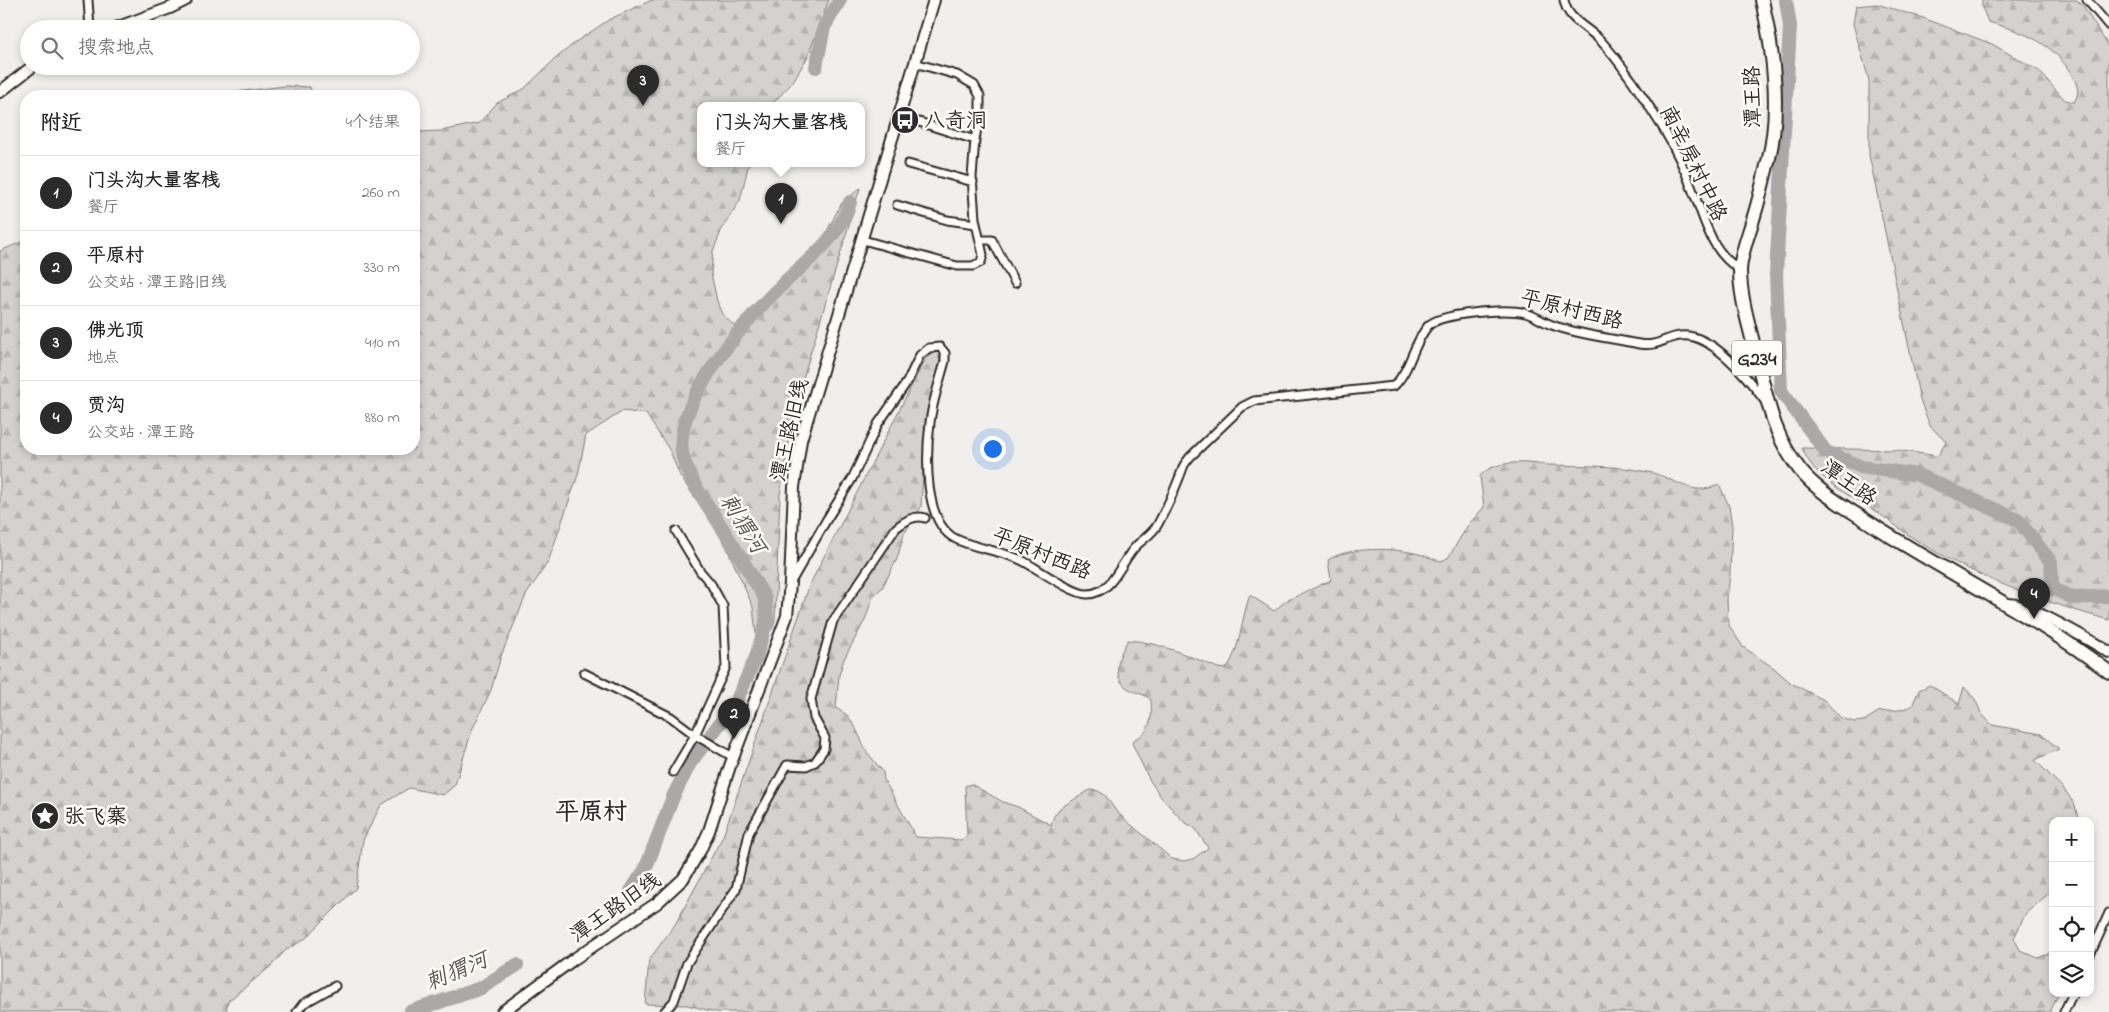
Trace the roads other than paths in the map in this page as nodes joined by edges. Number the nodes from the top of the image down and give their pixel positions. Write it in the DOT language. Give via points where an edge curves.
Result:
graph roads {
  1 [pos="88,0"];
  2 [pos="186,0"];
  3 [pos="934,0"];
  4 [pos="1564,0"];
  5 [pos="1762,0"];
  6 [pos="2087,0"];
  7 [pos="89,20"];
  8 [pos="137,20"];
  9 [pos="2109,26"];
  10 [pos="915,63"];
  11 [pos="22,75"];
  12 [pos="0,92"];
  13 [pos="919,122"];
  14 [pos="974,140"];
  15 [pos="908,164"];
  16 [pos="973,182"];
  17 [pos="896,205"];
  18 [pos="976,224"];
  19 [pos="862,240"];
  20 [pos="980,240"];
  21 [pos="1740,270"];
  22 [pos="1015,283"];
  23 [pos="1767,404"];
  24 [pos="925,518"];
  25 [pos="676,531"];
  26 [pos="790,582"];
  27 [pos="2003,604"];
  28 [pos="2109,652"];
  29 [pos="2109,672"];
  30 [pos="584,673"];
  31 [pos="695,735"];
  32 [pos="734,757"];
  33 [pos="672,772"];
  34 [pos="2109,913"];
  35 [pos="2091,952"];
  36 [pos="334,986"];
  37 [pos="2071,997"];
  38 [pos="297,1012"];
  39 [pos="502,1012"];
  40 [pos="664,1012"];
  41 [pos="2064,1012"];
  1 -- 7 [label="street"];
  2 -- 8 [label="main road"];
  3 -- 10 [label="main road, 潭王路旧线"];
  4 -- 21 [label="street, 南辛房村中路" via="1572,17 1601,40 1618,62 1664,130 1716,247 1726,261"];
  5 -- 21 [label="highway, 潭王路 / G234" via="1769,32 1775,94 1774,123 1770,154"];
  6 -- 9 [label="street"];
  10 -- 14 [label="street" via="957,75 974,85 980,96 980,111"];
  10 -- 19 [label="main road, 潭王路旧线"];
  11 -- 12 [label="main road"];
  13 -- 14 [label="street"];
  14 -- 16 [label="street"];
  15 -- 16 [label="street"];
  16 -- 18 [label="street"];
  17 -- 18 [label="street" via="947,220"];
  18 -- 20 [label="street"];
  19 -- 20 [label="street" via="957,266 973,266 981,262"];
  19 -- 26 [label="main road, 潭王路旧线" via="797,460"];
  20 -- 22 [label="street" via="992,240"];
  21 -- 23 [label="highway, 潭王路 / G234"];
  23 -- 26 [label="street, 平原村西路" via="1729,359 1689,336 1652,346 1570,330 1525,313 1507,311 1437,319 1428,327 1402,378 1394,386 1254,401 1242,407 1184,465 1157,525 1136,546 1109,585 1087,594 1075,591 1019,559 955,539 938,520 931,496 928,451 930,422 945,353 940,347 929,348 920,356 907,382 878,424 852,479"];
  23 -- 27 [label="highway, 潭王路 / G234" via="1787,450 1818,488"];
  24 -- 40 [label="street" via="906,520 896,528 833,621 811,699 814,718 825,738 824,749 815,762 806,766 787,765 749,833 736,889 687,963 674,1001"];
  25 -- 31 [label="street" via="722,606 726,667"];
  26 -- 32 [label="main road, 潭王路旧线" via="782,632"];
  27 -- 28 [label="main road" via="2027,607"];
  27 -- 29 [label="highway, 潭王路 / G234"];
  30 -- 31 [label="street" via="671,717"];
  31 -- 32 [label="street"];
  31 -- 33 [label="street"];
  32 -- 39 [label="main road, 潭王路旧线" via="700,851 673,890"];
  34 -- 35 [label="street"];
  36 -- 38 [label="street" via="303,1004"];
  37 -- 41 [label="street"];
}
